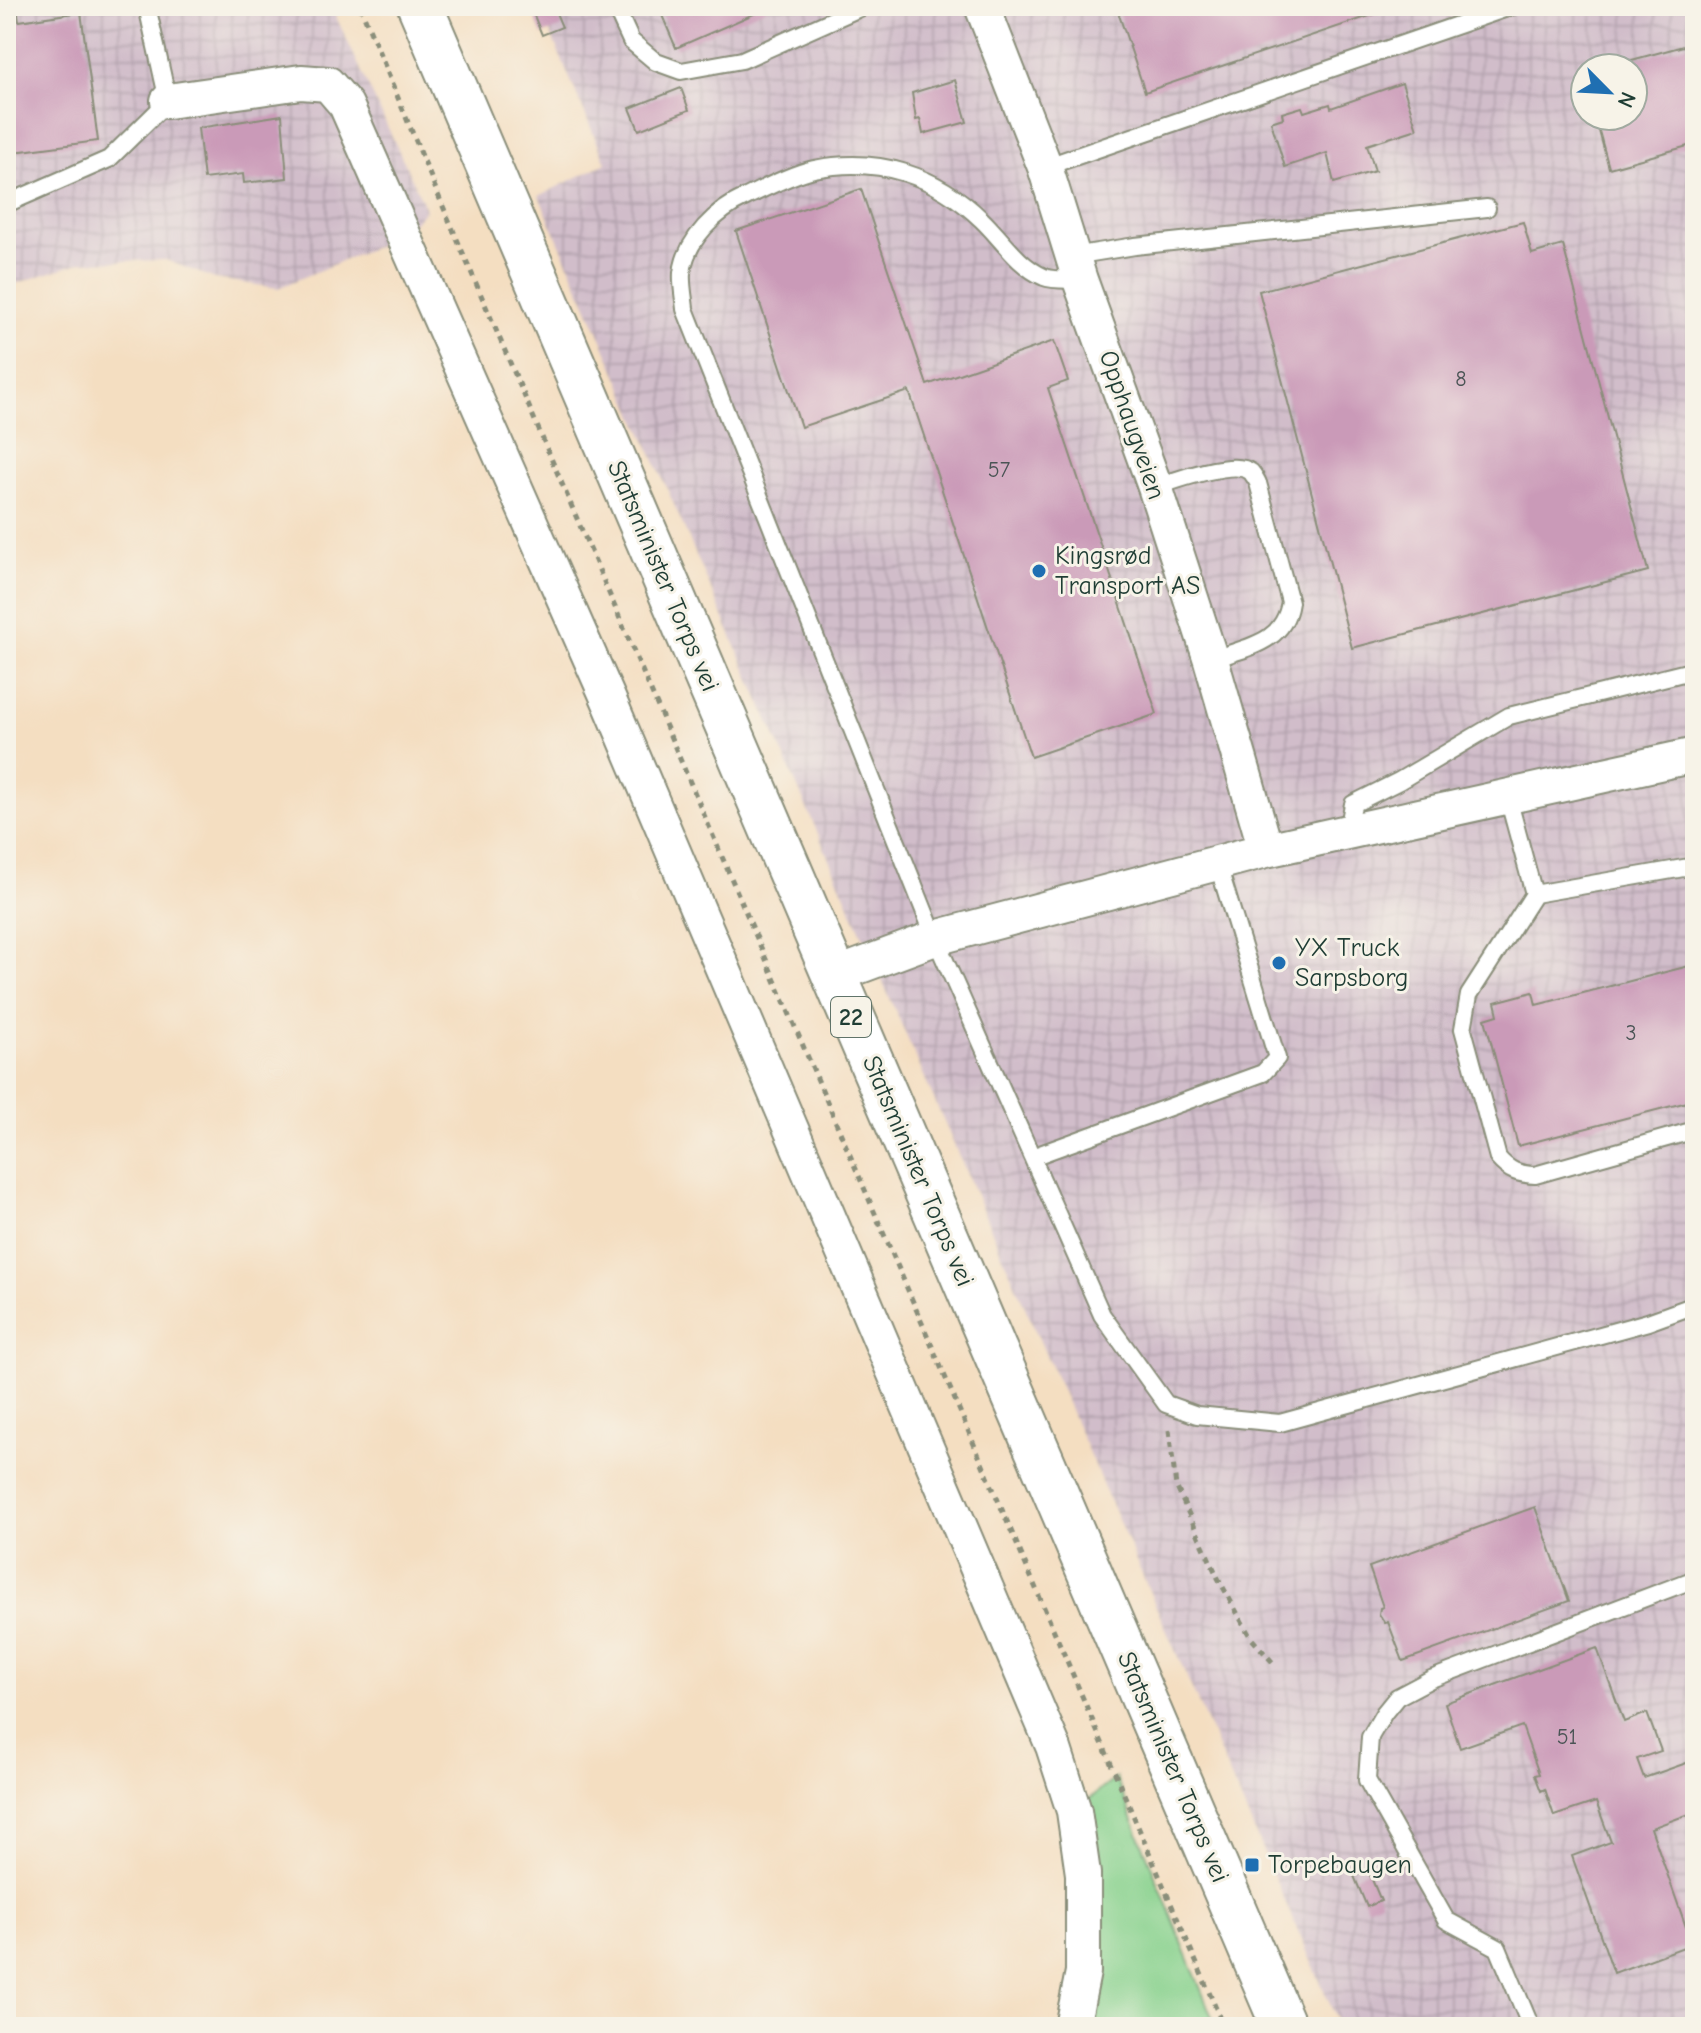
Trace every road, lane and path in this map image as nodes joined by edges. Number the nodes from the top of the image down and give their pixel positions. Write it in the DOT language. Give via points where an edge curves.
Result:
graph roads {
  1 [pos="147,6"];
  2 [pos="360,6"];
  3 [pos="420,6"];
  4 [pos="615,6"];
  5 [pos="864,6"];
  6 [pos="982,6"];
  7 [pos="1513,6"];
  8 [pos="168,101"];
  9 [pos="1045,167"];
  10 [pos="6,204"];
  11 [pos="1487,208"];
  12 [pos="1077,268"];
  13 [pos="1155,487"];
  14 [pos="1211,660"];
  15 [pos="1695,670"];
  16 [pos="1695,755"];
  17 [pos="1508,798"];
  18 [pos="1347,834"];
  19 [pos="1266,850"];
  20 [pos="1218,865"];
  21 [pos="1695,866"];
  22 [pos="1534,894"];
  23 [pos="935,938"];
  24 [pos="833,976"];
  25 [pos="1695,1130"];
  26 [pos="1032,1157"];
  27 [pos="1695,1305"];
  28 [pos="1166,1404"];
  29 [pos="1695,1579"];
  30 [pos="1276,1666"];
  31 [pos="1072,2027"];
  32 [pos="1224,2027"];
  33 [pos="1284,2027"];
  34 [pos="1531,2027"];
  1 -- 8 [label="lane"];
  2 -- 32 [label="path"];
  3 -- 24 [label="highway, Statsminister Torps vei / 22"];
  4 -- 5 [label="lane" via="631,41 656,62 681,71 742,60"];
  6 -- 9 [label="street, Opphaugveien"];
  7 -- 9 [label="lane"];
  8 -- 10 [label="lane" via="109,159"];
  8 -- 31 [label="street" via="301,82 328,84 346,105 608,698 1053,1746 1074,1811 1083,1874 1083,1972"];
  9 -- 12 [label="street, Opphaugveien"];
  11 -- 12 [label="lane" via="1135,246"];
  12 -- 13 [label="street, Opphaugveien"];
  12 -- 23 [label="lane" via="1046,278 1019,261 944,188 905,172 866,165 813,169 743,198 713,217 694,240 682,272 685,309"];
  13 -- 14 [label="street, Opphaugveien"];
  13 -- 14 [label="lane" via="1227,467 1251,472 1258,483 1290,602 1288,617 1271,637"];
  14 -- 19 [label="street, Opphaugveien"];
  15 -- 18 [label="lane" via="1509,716 1353,804"];
  16 -- 17 [label="street"];
  17 -- 18 [label="street"];
  17 -- 22 [label="lane"];
  18 -- 19 [label="street"];
  19 -- 20 [label="street"];
  20 -- 23 [label="street"];
  20 -- 26 [label="lane" via="1277,1058 1263,1073"];
  21 -- 22 [label="lane"];
  22 -- 25 [label="lane" via="1469,995 1463,1029 1498,1158 1506,1169 1535,1175"];
  23 -- 24 [label="street"];
  23 -- 26 [label="lane"];
  24 -- 33 [label="highway, Statsminister Torps vei / 22"];
  26 -- 28 [label="lane" via="1102,1315"];
  27 -- 28 [label="lane" via="1280,1423 1197,1415"];
  28 -- 30 [label="path" via="1176,1486 1251,1638"];
  29 -- 34 [label="lane" via="1431,1679 1397,1697 1370,1737 1367,1780 1446,1920 1498,1948"];
}
